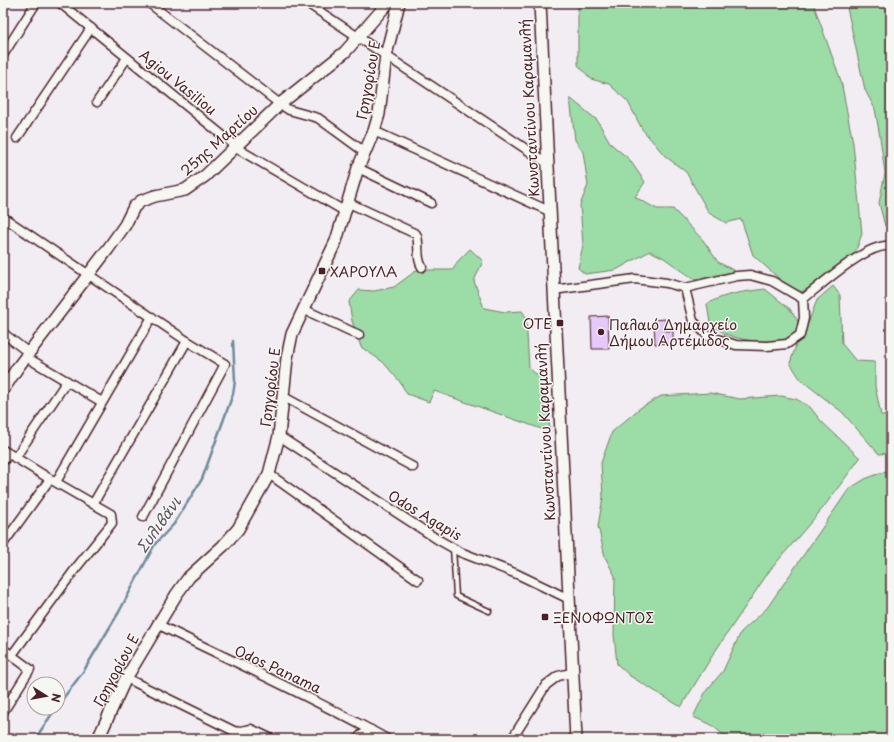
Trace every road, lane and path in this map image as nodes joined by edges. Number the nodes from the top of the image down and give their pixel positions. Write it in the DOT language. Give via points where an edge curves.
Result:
graph roads {
  1 [pos="36,3"];
  2 [pos="60,3"];
  3 [pos="149,3"];
  4 [pos="307,3"];
  5 [pos="388,3"];
  6 [pos="399,3"];
  7 [pos="540,3"];
  8 [pos="91,28"];
  9 [pos="359,38"];
  10 [pos="3,55"];
  11 [pos="386,56"];
  12 [pos="127,58"];
  13 [pos="97,102"];
  14 [pos="280,104"];
  15 [pos="374,131"];
  16 [pos="17,138"];
  17 [pos="236,147"];
  18 [pos="366,153"];
  19 [pos="547,163"];
  20 [pos="358,168"];
  21 [pos="431,203"];
  22 [pos="347,207"];
  23 [pos="549,211"];
  24 [pos="3,216"];
  25 [pos="891,246"];
  26 [pos="422,267"];
  27 [pos="90,274"];
  28 [pos="685,288"];
  29 [pos="553,290"];
  30 [pos="803,299"];
  31 [pos="303,310"];
  32 [pos="152,317"];
  33 [pos="3,333"];
  34 [pos="359,335"];
  35 [pos="187,341"];
  36 [pos="27,355"];
  37 [pos="67,381"];
  38 [pos="3,390"];
  39 [pos="284,398"];
  40 [pos="102,402"];
  41 [pos="279,436"];
  42 [pos="9,454"];
  43 [pos="3,461"];
  44 [pos="413,467"];
  45 [pos="269,474"];
  46 [pos="53,481"];
  47 [pos="93,504"];
  48 [pos="143,517"];
  49 [pos="3,544"];
  50 [pos="453,548"];
  51 [pos="418,580"];
  52 [pos="568,598"];
  53 [pos="489,611"];
  54 [pos="157,624"];
  55 [pos="3,649"];
  56 [pos="12,655"];
  57 [pos="571,673"];
  58 [pos="126,678"];
  59 [pos="3,712"];
  60 [pos="371,730"];
  61 [pos="98,739"];
  62 [pos="272,739"];
  63 [pos="358,739"];
  64 [pos="387,739"];
  65 [pos="512,739"];
  66 [pos="576,739"];
  1 -- 10 [label="street"];
  2 -- 8 [label="street, Agiou Vasiliou"];
  3 -- 14 [label="street"];
  4 -- 9 [label="street"];
  5 -- 9 [label="street, 25ης Μαρτίου"];
  6 -- 11 [label="street, Γρηγορίου Ε"];
  7 -- 19 [label="street, Κωνσταντίνου Καραμανλή"];
  8 -- 12 [label="street, Agiou Vasiliou"];
  8 -- 16 [label="street"];
  9 -- 11 [label="street"];
  9 -- 14 [label="street, 25ης Μαρτίου" via="326,69"];
  11 -- 15 [label="street, Γρηγορίου Ε" via="379,114"];
  11 -- 19 [label="street"];
  12 -- 13 [label="street"];
  12 -- 17 [label="street, Agiou Vasiliou"];
  14 -- 17 [label="street, 25ης Μαρτίου"];
  14 -- 18 [label="street" via="289,110 318,118"];
  15 -- 18 [label="street, Γρηγορίου Ε"];
  15 -- 23 [label="street"];
  17 -- 22 [label="street, Agiou Vasiliou"];
  17 -- 27 [label="street, 25ης Μαρτίου" via="195,184 184,190 141,201 134,207 125,225"];
  18 -- 20 [label="street, Γρηγορίου Ε"];
  19 -- 23 [label="street, Κωνσταντίνου Καραμανλή"];
  20 -- 21 [label="street"];
  20 -- 22 [label="street, Γρηγορίου Ε"];
  22 -- 26 [label="street, Agiou Vasiliou" via="416,234 419,262"];
  22 -- 31 [label="street, Γρηγορίου Ε" via="330,253"];
  23 -- 29 [label="street, Κωνσταντίνου Καραμανλή"];
  24 -- 27 [label="street"];
  25 -- 30 [label="street" via="885,245 868,250"];
  27 -- 32 [label="street"];
  27 -- 36 [label="street, 25ης Μαρτίου"];
  28 -- 29 [label="street" via="635,279"];
  28 -- 30 [label="street" via="750,275 772,281"];
  28 -- 30 [label="street" via="693,321 708,336 736,345 787,344 800,335 804,318"];
  29 -- 52 [label="street, Κωνσταντίνου Καραμανλή"];
  31 -- 34 [label="street"];
  31 -- 39 [label="street, Γρηγορίου Ε" via="292,334"];
  32 -- 35 [label="street"];
  32 -- 40 [label="street"];
  33 -- 36 [label="street"];
  35 -- 47 [label="street"];
  35 -- 48 [label="street" via="225,364"];
  36 -- 37 [label="street"];
  36 -- 38 [label="street, 25ης Μαρτίου"];
  37 -- 40 [label="street"];
  37 -- 42 [label="street"];
  39 -- 41 [label="street, Γρηγορίου Ε"];
  39 -- 44 [label="street"];
  40 -- 46 [label="street"];
  41 -- 45 [label="street, Γρηγορίου Ε"];
  41 -- 50 [label="street, Odos Agapis"];
  42 -- 43 [label="street"];
  42 -- 46 [label="street"];
  45 -- 51 [label="street"];
  45 -- 54 [label="street, Γρηγορίου Ε" via="238,529 189,576"];
  46 -- 47 [label="street"];
  46 -- 49 [label="street"];
  47 -- 56 [label="street" via="111,514 112,523"];
  50 -- 52 [label="street, Odos Agapis"];
  50 -- 53 [label="lane" via="456,596"];
  52 -- 57 [label="street, Κωνσταντίνου Καραμανλή"];
  54 -- 58 [label="street, Γρηγορίου Ε"];
  54 -- 60 [label="street, Odos Panama" via="286,685"];
  55 -- 56 [label="street"];
  56 -- 59 [label="street" via="29,667 29,672"];
  57 -- 65 [label="street" via="558,676 546,684"];
  57 -- 66 [label="street, Κωνσταντίνου Καραμανλή"];
  58 -- 61 [label="street, Γρηγορίου Ε"];
  58 -- 62 [label="street" via="236,732 251,729"];
  60 -- 63 [label="street"];
  60 -- 64 [label="street, Odos Panama"];
}
